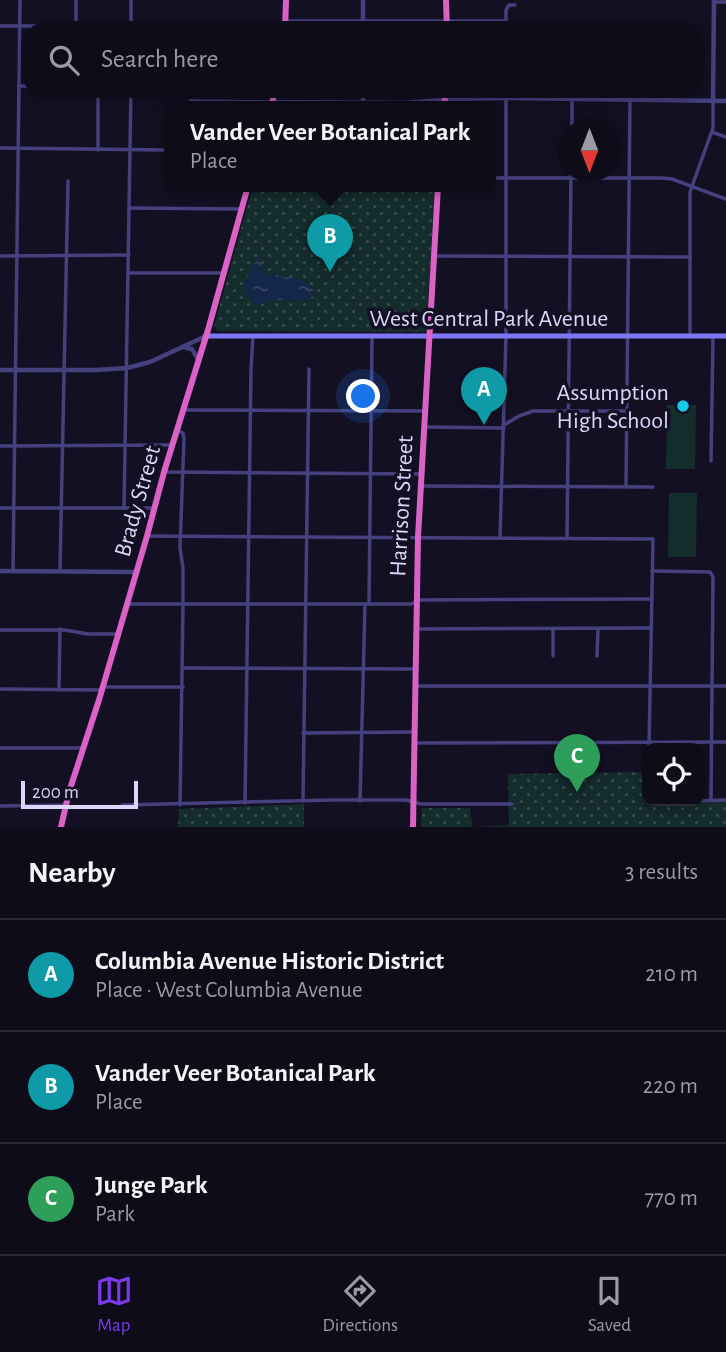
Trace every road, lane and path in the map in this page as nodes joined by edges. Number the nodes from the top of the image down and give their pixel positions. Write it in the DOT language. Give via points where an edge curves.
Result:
graph roads {
  1 [pos="20,0"];
  2 [pos="76,0"];
  3 [pos="131,0"];
  4 [pos="286,0"];
  5 [pos="363,0"];
  6 [pos="446,0"];
  7 [pos="714,1"];
  8 [pos="726,2"];
  9 [pos="515,5"];
  10 [pos="76,21"];
  11 [pos="132,21"];
  12 [pos="285,21"];
  13 [pos="363,21"];
  14 [pos="447,21"];
  15 [pos="506,21"];
  16 [pos="0,26"];
  17 [pos="20,26"];
  18 [pos="19,86"];
  19 [pos="98,98"];
  20 [pos="130,98"];
  21 [pos="506,98"];
  22 [pos="572,98"];
  23 [pos="630,99"];
  24 [pos="713,100"];
  25 [pos="469,101"];
  26 [pos="726,101"];
  27 [pos="572,119"];
  28 [pos="712,132"];
  29 [pos="726,137"];
  30 [pos="0,148"];
  31 [pos="19,148"];
  32 [pos="98,150"];
  33 [pos="131,150"];
  34 [pos="164,150"];
  35 [pos="496,178"];
  36 [pos="506,178"];
  37 [pos="558,178"];
  38 [pos="621,178"];
  39 [pos="629,178"];
  40 [pos="68,181"];
  41 [pos="570,182"];
  42 [pos="692,186"];
  43 [pos="246,192"];
  44 [pos="438,192"];
  45 [pos="726,199"];
  46 [pos="130,208"];
  47 [pos="241,209"];
  48 [pos="67,255"];
  49 [pos="129,255"];
  50 [pos="0,256"];
  51 [pos="17,256"];
  52 [pos="434,256"];
  53 [pos="506,256"];
  54 [pos="570,257"];
  55 [pos="628,257"];
  56 [pos="690,257"];
  57 [pos="128,273"];
  58 [pos="224,273"];
  59 [pos="570,335"];
  60 [pos="206,336"];
  61 [pos="253,336"];
  62 [pos="372,336"];
  63 [pos="429,336"];
  64 [pos="506,336"];
  65 [pos="628,336"];
  66 [pos="690,336"];
  67 [pos="713,336"];
  68 [pos="726,336"];
  69 [pos="181,347"];
  70 [pos="198,360"];
  71 [pos="127,368"];
  72 [pos="309,369"];
  73 [pos="0,370"];
  74 [pos="17,370"];
  75 [pos="65,370"];
  76 [pos="184,410"];
  77 [pos="250,410"];
  78 [pos="308,411"];
  79 [pos="372,411"];
  80 [pos="425,411"];
  81 [pos="569,411"];
  82 [pos="627,411"];
  83 [pos="504,426"];
  84 [pos="424,428"];
  85 [pos="177,430"];
  86 [pos="62,445"];
  87 [pos="125,445"];
  88 [pos="173,445"];
  89 [pos="0,446"];
  90 [pos="15,446"];
  91 [pos="711,461"];
  92 [pos="164,472"];
  93 [pos="184,472"];
  94 [pos="250,472"];
  95 [pos="307,473"];
  96 [pos="371,474"];
  97 [pos="421,474"];
  98 [pos="420,486"];
  99 [pos="502,486"];
  100 [pos="568,486"];
  101 [pos="626,486"];
  102 [pos="653,487"];
  103 [pos="0,508"];
  104 [pos="14,508"];
  105 [pos="61,508"];
  106 [pos="124,508"];
  107 [pos="155,508"];
  108 [pos="181,535"];
  109 [pos="147,536"];
  110 [pos="248,536"];
  111 [pos="306,537"];
  112 [pos="370,537"];
  113 [pos="418,537"];
  114 [pos="500,537"];
  115 [pos="567,538"];
  116 [pos="60,570"];
  117 [pos="0,571"];
  118 [pos="13,571"];
  119 [pos="652,571"];
  120 [pos="136,572"];
  121 [pos="652,599"];
  122 [pos="416,601"];
  123 [pos="305,603"];
  124 [pos="367,603"];
  125 [pos="126,604"];
  126 [pos="183,604"];
  127 [pos="248,604"];
  128 [pos="651,628"];
  129 [pos="60,629"];
  130 [pos="415,629"];
  131 [pos="553,629"];
  132 [pos="598,629"];
  133 [pos="0,630"];
  134 [pos="117,634"];
  135 [pos="553,656"];
  136 [pos="597,656"];
  137 [pos="183,668"];
  138 [pos="248,669"];
  139 [pos="304,669"];
  140 [pos="363,669"];
  141 [pos="415,669"];
  142 [pos="650,685"];
  143 [pos="415,686"];
  144 [pos="711,686"];
  145 [pos="726,686"];
  146 [pos="183,687"];
  147 [pos="0,689"];
  148 [pos="102,689"];
  149 [pos="59,690"];
  150 [pos="303,733"];
  151 [pos="362,733"];
  152 [pos="414,733"];
  153 [pos="649,742"];
  154 [pos="710,742"];
  155 [pos="726,742"];
  156 [pos="414,743"];
  157 [pos="0,748"];
  158 [pos="83,748"];
  159 [pos="705,800"];
  160 [pos="710,800"];
  161 [pos="726,800"];
  162 [pos="303,801"];
  163 [pos="360,801"];
  164 [pos="414,802"];
  165 [pos="245,803"];
  166 [pos="180,804"];
  167 [pos="512,804"];
  168 [pos="66,805"];
  169 [pos="122,805"];
  170 [pos="0,806"];
  171 [pos="61,827"];
  172 [pos="413,827"];
  1 -- 17 [label="street"];
  2 -- 10 [label="street"];
  3 -- 11 [label="street"];
  4 -- 12 [label="highway"];
  5 -- 13 [label="street"];
  6 -- 14 [label="highway"];
  7 -- 8 [label="street"];
  7 -- 24 [label="street"];
  9 -- 15 [label="street" via="508,6"];
  16 -- 17 [label="street"];
  17 -- 18 [label="street"];
  18 -- 31 [label="street"];
  19 -- 32 [label="street"];
  20 -- 33 [label="street"];
  21 -- 22 [label="street"];
  21 -- 25 [label="street"];
  21 -- 36 [label="street"];
  22 -- 23 [label="street"];
  22 -- 27 [label="street"];
  23 -- 24 [label="street"];
  23 -- 39 [label="street"];
  24 -- 26 [label="street"];
  24 -- 28 [label="street"];
  28 -- 29 [label="street"];
  28 -- 42 [label="street"];
  30 -- 31 [label="street"];
  31 -- 32 [label="street"];
  31 -- 51 [label="street"];
  32 -- 33 [label="street"];
  33 -- 34 [label="street"];
  33 -- 46 [label="street"];
  35 -- 36 [label="street"];
  36 -- 37 [label="street"];
  36 -- 53 [label="street"];
  38 -- 39 [label="street"];
  39 -- 42 [label="street" via="672,179"];
  39 -- 55 [label="street"];
  40 -- 48 [label="street"];
  41 -- 54 [label="street"];
  42 -- 45 [label="street"];
  42 -- 56 [label="street"];
  43 -- 47 [label="highway, Brady Street"];
  44 -- 52 [label="highway, Harrison Street"];
  46 -- 47 [label="street"];
  46 -- 49 [label="street"];
  47 -- 58 [label="highway, Brady Street"];
  48 -- 49 [label="street"];
  48 -- 51 [label="street"];
  48 -- 75 [label="street"];
  49 -- 57 [label="street"];
  50 -- 51 [label="street"];
  51 -- 74 [label="street"];
  52 -- 53 [label="street"];
  52 -- 63 [label="highway, Harrison Street"];
  53 -- 54 [label="street"];
  53 -- 64 [label="street"];
  54 -- 55 [label="street"];
  54 -- 59 [label="street"];
  55 -- 56 [label="street"];
  55 -- 65 [label="street"];
  56 -- 66 [label="street"];
  57 -- 58 [label="street"];
  57 -- 71 [label="street"];
  58 -- 60 [label="highway, Brady Street"];
  59 -- 64 [label="main road, West Central Park Avenue"];
  59 -- 65 [label="main road, West Central Park Avenue"];
  59 -- 81 [label="street"];
  60 -- 61 [label="main road, West Central Park Avenue"];
  60 -- 69 [label="street"];
  60 -- 70 [label="highway, Brady Street"];
  61 -- 62 [label="main road, West Central Park Avenue"];
  61 -- 77 [label="street"];
  62 -- 63 [label="main road, West Central Park Avenue"];
  62 -- 79 [label="street"];
  63 -- 64 [label="main road, West Central Park Avenue"];
  63 -- 80 [label="highway, Harrison Street"];
  64 -- 83 [label="street"];
  65 -- 66 [label="main road, West Central Park Avenue"];
  65 -- 82 [label="street"];
  66 -- 67 [label="main road, West Central Park Avenue"];
  67 -- 68 [label="main road, West Central Park Avenue"];
  67 -- 91 [label="street"];
  69 -- 70 [label="street" via="192,349"];
  69 -- 71 [label="street"];
  70 -- 76 [label="highway, Brady Street"];
  71 -- 75 [label="street"];
  71 -- 87 [label="street"];
  72 -- 78 [label="street"];
  73 -- 74 [label="street"];
  74 -- 75 [label="street"];
  74 -- 90 [label="street"];
  75 -- 86 [label="street"];
  76 -- 77 [label="street"];
  76 -- 85 [label="highway, Brady Street"];
  77 -- 78 [label="street"];
  77 -- 94 [label="street"];
  78 -- 79 [label="street"];
  78 -- 95 [label="street"];
  79 -- 80 [label="street"];
  79 -- 96 [label="street"];
  80 -- 84 [label="highway, Harrison Street"];
  81 -- 82 [label="street"];
  81 -- 83 [label="street" via="533,411"];
  81 -- 100 [label="street"];
  82 -- 101 [label="street"];
  83 -- 84 [label="street"];
  83 -- 99 [label="street"];
  84 -- 97 [label="highway, Harrison Street"];
  85 -- 88 [label="highway, Brady Street"];
  85 -- 93 [label="street" via="184,435"];
  86 -- 87 [label="street"];
  86 -- 90 [label="street"];
  86 -- 105 [label="street"];
  87 -- 88 [label="street"];
  87 -- 106 [label="street"];
  88 -- 92 [label="highway, Brady Street"];
  89 -- 90 [label="street"];
  90 -- 104 [label="street"];
  92 -- 93 [label="street"];
  92 -- 107 [label="highway, Brady Street"];
  93 -- 94 [label="street"];
  93 -- 108 [label="street"];
  94 -- 95 [label="street"];
  94 -- 110 [label="street"];
  95 -- 96 [label="street"];
  95 -- 111 [label="street"];
  96 -- 97 [label="street"];
  96 -- 112 [label="street"];
  97 -- 98 [label="highway, Harrison Street"];
  98 -- 99 [label="street"];
  98 -- 113 [label="highway, Harrison Street"];
  99 -- 100 [label="street"];
  99 -- 114 [label="street"];
  100 -- 101 [label="street"];
  100 -- 115 [label="street"];
  101 -- 102 [label="street"];
  103 -- 104 [label="street"];
  104 -- 105 [label="street"];
  104 -- 118 [label="street"];
  105 -- 106 [label="street"];
  105 -- 116 [label="street"];
  106 -- 107 [label="street"];
  107 -- 109 [label="highway, Brady Street"];
  108 -- 109 [label="street"];
  108 -- 110 [label="street"];
  108 -- 126 [label="street"];
  109 -- 120 [label="highway, Brady Street"];
  110 -- 111 [label="street"];
  110 -- 127 [label="street"];
  111 -- 112 [label="street"];
  111 -- 123 [label="street"];
  112 -- 113 [label="street"];
  112 -- 124 [label="street"];
  113 -- 114 [label="street"];
  113 -- 122 [label="highway, Harrison Street"];
  114 -- 115 [label="street"];
  115 -- 119 [label="street" via="653,539"];
  116 -- 118 [label="street"];
  116 -- 120 [label="street"];
  117 -- 118 [label="street"];
  119 -- 121 [label="street"];
  119 -- 144 [label="street" via="710,572 713,577"];
  120 -- 125 [label="highway, Brady Street"];
  121 -- 122 [label="street"];
  121 -- 128 [label="street"];
  122 -- 124 [label="street"];
  122 -- 130 [label="highway, Harrison Street"];
  123 -- 124 [label="street"];
  123 -- 127 [label="street"];
  123 -- 139 [label="street"];
  124 -- 140 [label="street"];
  125 -- 126 [label="street"];
  125 -- 134 [label="highway, Brady Street"];
  126 -- 127 [label="street"];
  126 -- 137 [label="street"];
  127 -- 138 [label="street"];
  128 -- 132 [label="street"];
  128 -- 142 [label="street"];
  129 -- 133 [label="street"];
  129 -- 134 [label="street"];
  129 -- 149 [label="street"];
  130 -- 131 [label="street"];
  130 -- 141 [label="highway, Harrison Street"];
  131 -- 132 [label="street"];
  131 -- 135 [label="street"];
  132 -- 136 [label="street"];
  134 -- 148 [label="highway, Brady Street"];
  137 -- 138 [label="street"];
  137 -- 146 [label="street"];
  138 -- 139 [label="street"];
  138 -- 165 [label="street"];
  139 -- 140 [label="street"];
  139 -- 150 [label="street"];
  140 -- 141 [label="street"];
  140 -- 151 [label="street"];
  141 -- 143 [label="highway, Harrison Street"];
  142 -- 143 [label="street"];
  142 -- 144 [label="street"];
  142 -- 153 [label="street"];
  143 -- 152 [label="highway, Harrison Street"];
  144 -- 145 [label="street"];
  144 -- 154 [label="street"];
  146 -- 148 [label="street"];
  146 -- 166 [label="street"];
  147 -- 149 [label="street"];
  148 -- 149 [label="street"];
  148 -- 158 [label="highway, Brady Street"];
  150 -- 151 [label="street"];
  150 -- 162 [label="street"];
  151 -- 152 [label="street"];
  151 -- 163 [label="street"];
  152 -- 156 [label="highway, Harrison Street"];
  153 -- 154 [label="street"];
  153 -- 156 [label="street"];
  154 -- 155 [label="street"];
  154 -- 160 [label="street"];
  156 -- 164 [label="highway, Harrison Street"];
  157 -- 158 [label="street"];
  158 -- 168 [label="highway, Brady Street"];
  159 -- 160 [label="street"];
  160 -- 161 [label="street"];
  162 -- 163 [label="street"];
  162 -- 165 [label="street"];
  163 -- 164 [label="street"];
  164 -- 167 [label="street"];
  164 -- 172 [label="highway, Harrison Street"];
  165 -- 166 [label="street"];
  166 -- 169 [label="street"];
  168 -- 170 [label="street"];
  168 -- 171 [label="highway, Brady Street"];
}
